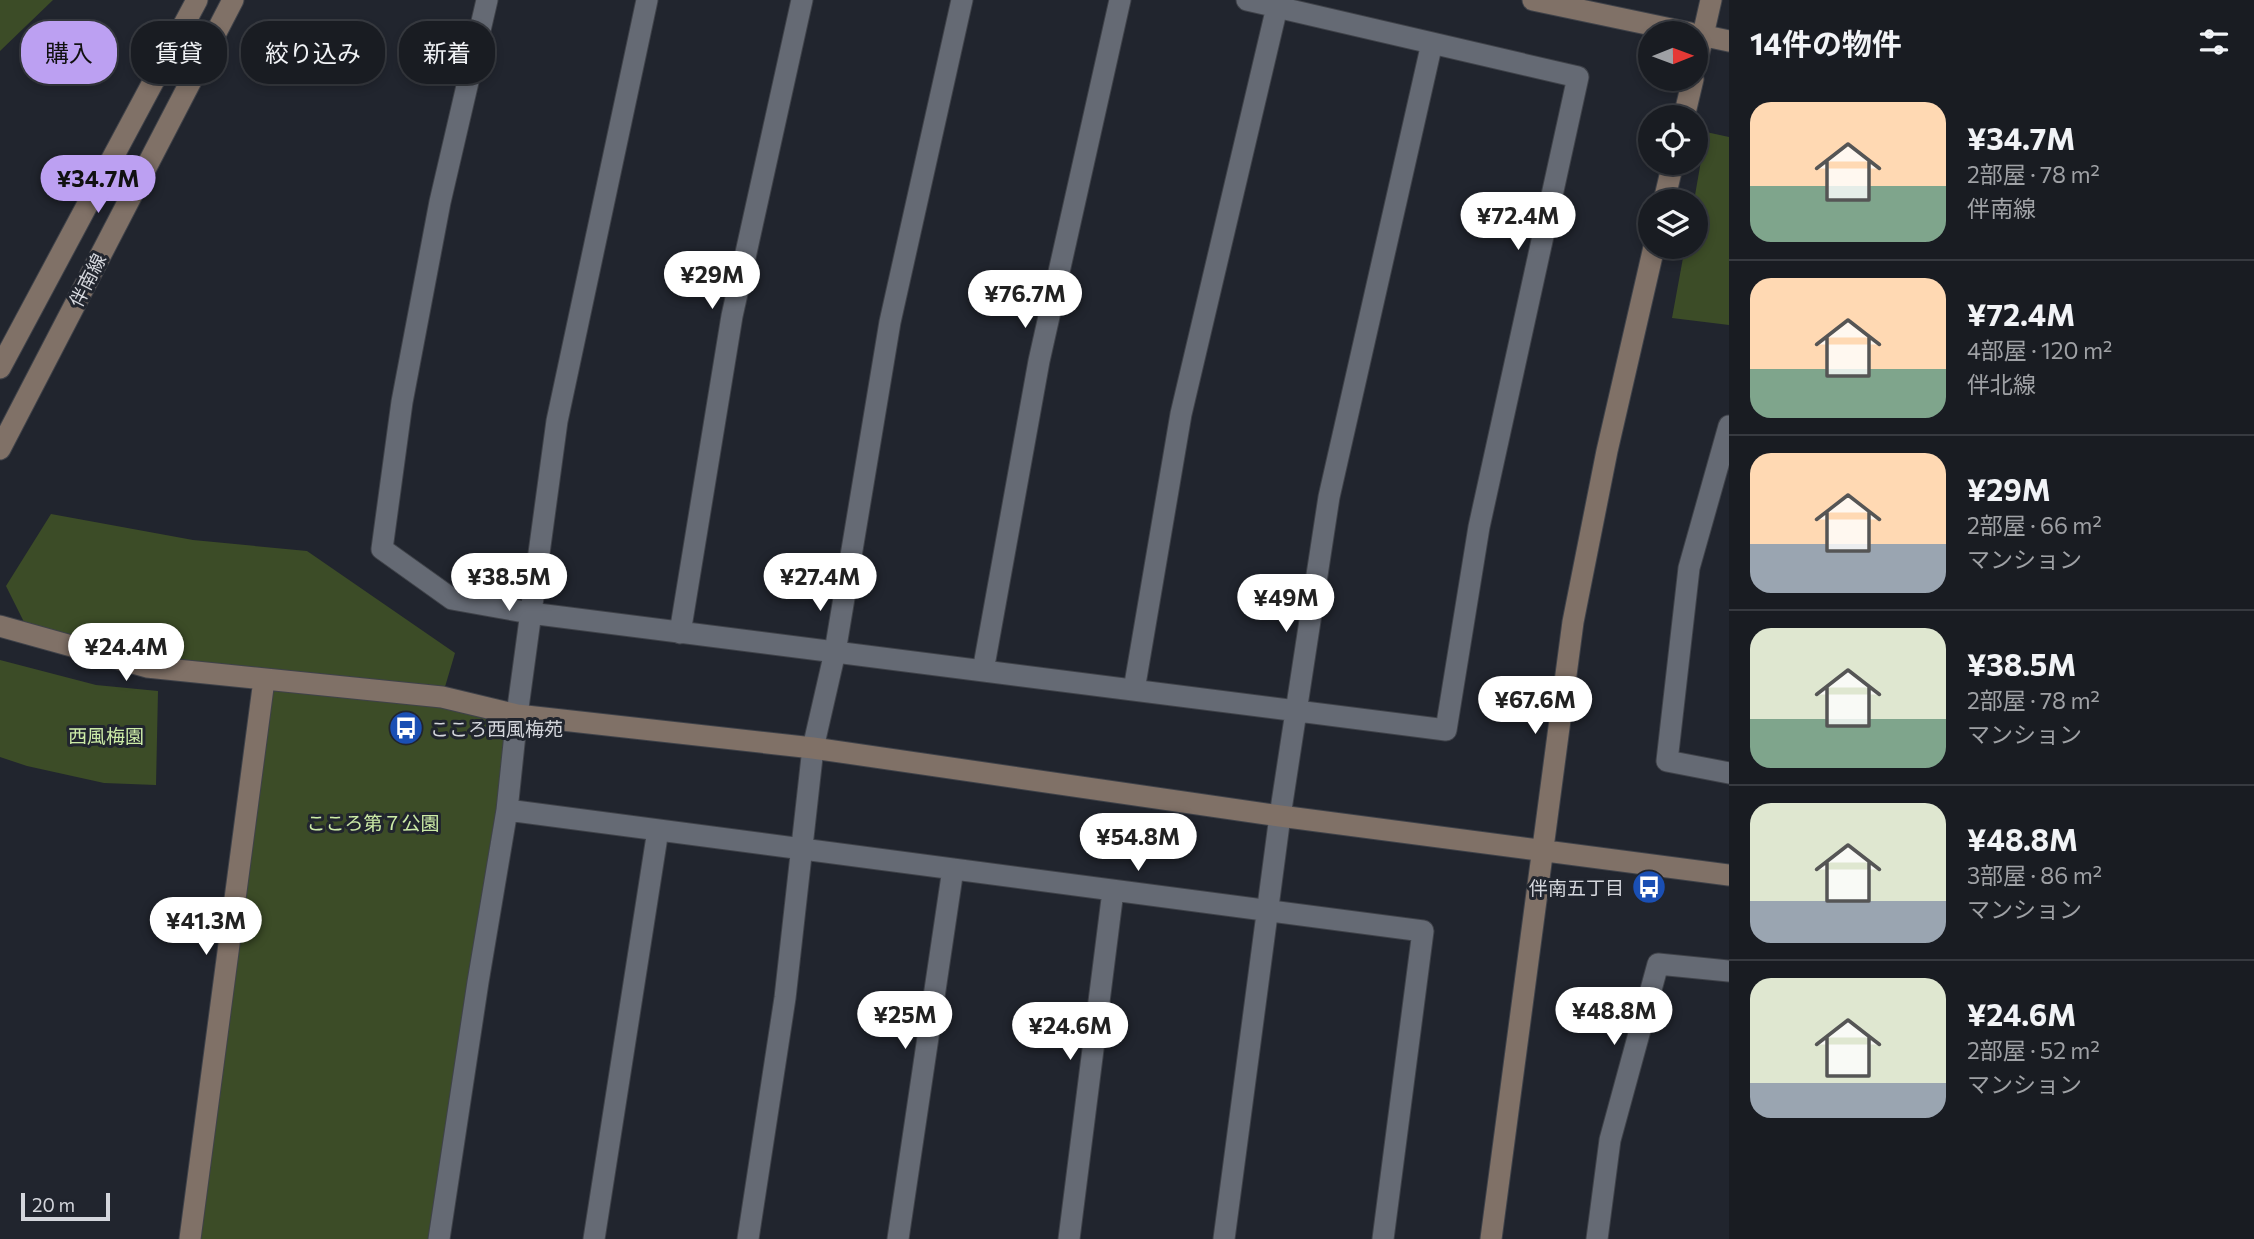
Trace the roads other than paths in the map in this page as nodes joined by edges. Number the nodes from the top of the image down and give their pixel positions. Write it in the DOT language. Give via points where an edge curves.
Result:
graph roads {
  1 [pos="197,0"];
  2 [pos="233,0"];
  3 [pos="487,0"];
  4 [pos="647,0"];
  5 [pos="802,0"];
  6 [pos="962,0"];
  7 [pos="1120,0"];
  8 [pos="1247,0"];
  9 [pos="1532,0"];
  10 [pos="1711,0"];
  11 [pos="1277,7"];
  12 [pos="1702,21"];
  13 [pos="1638,22"];
  14 [pos="1708,37"];
  15 [pos="1729,41"];
  16 [pos="1432,43"];
  17 [pos="1651,259"];
  18 [pos="0,368"];
  19 [pos="1729,425"];
  20 [pos="0,449"];
  21 [pos="530,613"];
  22 [pos="0,626"];
  23 [pos="680,633"];
  24 [pos="835,652"];
  25 [pos="983,671"];
  26 [pos="264,680"];
  27 [pos="1134,690"];
  28 [pos="1296,711"];
  29 [pos="517,715"];
  30 [pos="813,748"];
  31 [pos="1729,773"];
  32 [pos="508,810"];
  33 [pos="1280,816"];
  34 [pos="658,830"];
  35 [pos="800,849"];
  36 [pos="1541,851"];
  37 [pos="953,869"];
  38 [pos="1729,875"];
  39 [pos="1113,891"];
  40 [pos="1267,911"];
  41 [pos="1729,971"];
  42 [pos="190,1239"];
  43 [pos="439,1239"];
  44 [pos="594,1239"];
  45 [pos="748,1239"];
  46 [pos="898,1239"];
  47 [pos="1069,1239"];
  48 [pos="1224,1239"];
  49 [pos="1383,1239"];
  50 [pos="1491,1239"];
  51 [pos="1597,1239"];
  1 -- 18 [label="street, 伴南線"];
  2 -- 20 [label="street, 伴南線"];
  3 -- 21 [label="street" via="440,202 402,402 382,550 452,599"];
  4 -- 21 [label="street" via="557,421"];
  5 -- 23 [label="street" via="732,316"];
  6 -- 24 [label="street" via="890,322"];
  7 -- 25 [label="street" via="1039,361"];
  8 -- 11 [label="street"];
  9 -- 13 [label="street"];
  10 -- 12 [label="street"];
  11 -- 16 [label="street"];
  11 -- 27 [label="street" via="1181,414"];
  14 -- 15 [label="street"];
  16 -- 28 [label="street" via="1329,497"];
  16 -- 28 [label="street" via="1577,77 1479,527 1446,730"];
  17 -- 36 [label="street" via="1588,536"];
  19 -- 31 [label="street" via="1689,568 1667,761"];
  21 -- 23 [label="street"];
  21 -- 29 [label="street"];
  22 -- 26 [label="street" via="147,667"];
  23 -- 24 [label="street"];
  24 -- 25 [label="street"];
  24 -- 30 [label="street"];
  25 -- 27 [label="street"];
  26 -- 29 [label="street" via="442,698"];
  26 -- 42 [label="street"];
  27 -- 28 [label="street"];
  28 -- 33 [label="street"];
  29 -- 30 [label="street"];
  29 -- 32 [label="street"];
  30 -- 33 [label="street"];
  30 -- 35 [label="street"];
  32 -- 34 [label="street"];
  32 -- 43 [label="street"];
  33 -- 36 [label="street"];
  33 -- 40 [label="street"];
  34 -- 35 [label="street"];
  34 -- 44 [label="street"];
  35 -- 37 [label="street"];
  35 -- 45 [label="street" via="785,998"];
  36 -- 38 [label="street"];
  36 -- 50 [label="street"];
  37 -- 39 [label="street"];
  37 -- 46 [label="street"];
  39 -- 40 [label="street"];
  39 -- 47 [label="street"];
  40 -- 48 [label="street"];
  40 -- 49 [label="street" via="1423,931"];
  41 -- 51 [label="street" via="1658,964 1611,1140"];
}
